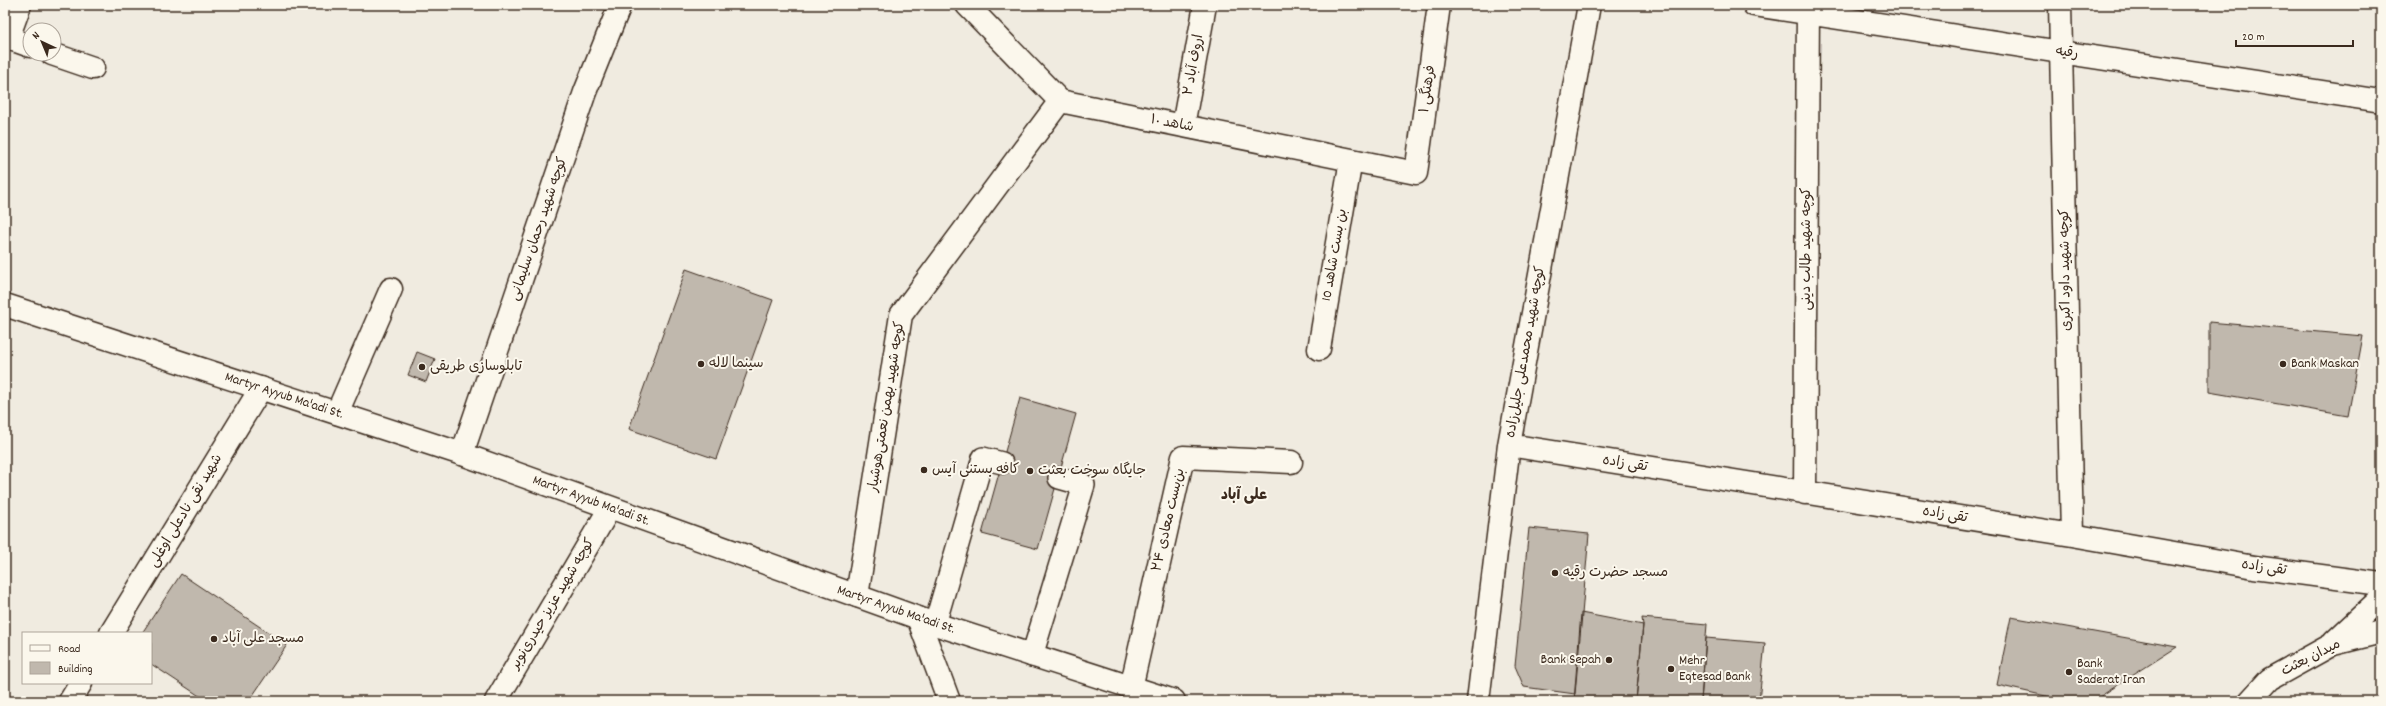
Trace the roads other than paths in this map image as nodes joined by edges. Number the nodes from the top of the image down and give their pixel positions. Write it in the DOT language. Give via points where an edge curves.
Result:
graph roads {
  1 [pos="20,5"];
  2 [pos="620,5"];
  3 [pos="967,5"];
  4 [pos="1205,5"];
  5 [pos="1439,5"];
  6 [pos="1589,5"];
  7 [pos="1754,5"];
  8 [pos="2060,5"];
  9 [pos="1808,9"];
  10 [pos="22,43"];
  11 [pos="2061,52"];
  12 [pos="62,57"];
  13 [pos="93,68"];
  14 [pos="1060,101"];
  15 [pos="2381,101"];
  16 [pos="1183,126"];
  17 [pos="1351,160"];
  18 [pos="1416,173"];
  19 [pos="391,289"];
  20 [pos="5,305"];
  21 [pos="1319,349"];
  22 [pos="261,388"];
  23 [pos="337,413"];
  24 [pos="1509,446"];
  25 [pos="462,454"];
  26 [pos="1291,462"];
  27 [pos="1002,463"];
  28 [pos="1059,478"];
  29 [pos="1805,493"];
  30 [pos="610,508"];
  31 [pos="2072,535"];
  32 [pos="2381,584"];
  33 [pos="857,596"];
  34 [pos="2381,598"];
  35 [pos="927,621"];
  36 [pos="112,632"];
  37 [pos="2381,632"];
  38 [pos="2333,644"];
  39 [pos="1032,656"];
  40 [pos="80,684"];
  41 [pos="1131,688"];
  42 [pos="70,701"];
  43 [pos="496,701"];
  44 [pos="949,701"];
  45 [pos="1174,701"];
  46 [pos="1478,701"];
  47 [pos="2250,701"];
  1 -- 10 [label="street" via="8,38"];
  2 -- 25 [label="street, کوچه شهید رحمان سلیمانی" via="586,92"];
  3 -- 14 [label="street"];
  4 -- 16 [label="street, اروف آباد ۲"];
  5 -- 18 [label="street, فرهنگی ۱"];
  6 -- 24 [label="street, کوچه شهید محمدعلی جلیل‌زاده"];
  7 -- 9 [label="street, رقیه"];
  8 -- 11 [label="street, کوچه شهید داود اکبری"];
  9 -- 11 [label="street, رقیه"];
  9 -- 29 [label="street, کوچه شهید طالب دینی"];
  11 -- 15 [label="street, رقیه"];
  11 -- 31 [label="street, کوچه شهید داود اکبری"];
  12 -- 13 [label="street"];
  14 -- 16 [label="street, شاهد ۱۰"];
  14 -- 33 [label="street, کوچه شهید بهمن نعمتی‌هوشیار" via="901,315"];
  16 -- 17 [label="street, شاهد ۱۰"];
  17 -- 18 [label="street, شاهد ۱۰"];
  17 -- 21 [label="street, بن بست شاهد 10"];
  19 -- 23 [label="street"];
  20 -- 22 [label="street, Martyr Ayyub Ma'adi St."];
  22 -- 23 [label="street, Martyr Ayyub Ma'adi St."];
  22 -- 36 [label="street, شهید نقی نادعلی اوغلی"];
  23 -- 25 [label="street, Martyr Ayyub Ma'adi St."];
  24 -- 29 [label="street, تقی زاده"];
  24 -- 46 [label="street, کوچه شهید محمدعلی جلیل‌زاده"];
  25 -- 30 [label="street, Martyr Ayyub Ma'adi St."];
  26 -- 41 [label="street, بن‌بست معادی ۲۴" via="1183,457"];
  27 -- 35 [label="lane" via="983,458"];
  28 -- 39 [label="lane" via="1084,485"];
  29 -- 31 [label="street, تقی زاده"];
  30 -- 33 [label="street, Martyr Ayyub Ma'adi St."];
  30 -- 43 [label="street, کوچه شهید عزیز حیدری‌نوبر"];
  31 -- 32 [label="street, تقی زاده" via="2254,567"];
  33 -- 35 [label="street, Martyr Ayyub Ma'adi St."];
  34 -- 38 [label="street"];
  35 -- 39 [label="street, Martyr Ayyub Ma'adi St."];
  35 -- 44 [label="street"];
  37 -- 38 [label="street, میدان بعثت"];
  38 -- 47 [label="street, میدان بعثت" via="2270,679"];
  39 -- 41 [label="street, Martyr Ayyub Ma'adi St."];
  40 -- 42 [label="street"];
  41 -- 45 [label="street, Martyr Ayyub Ma'adi St."];
}
